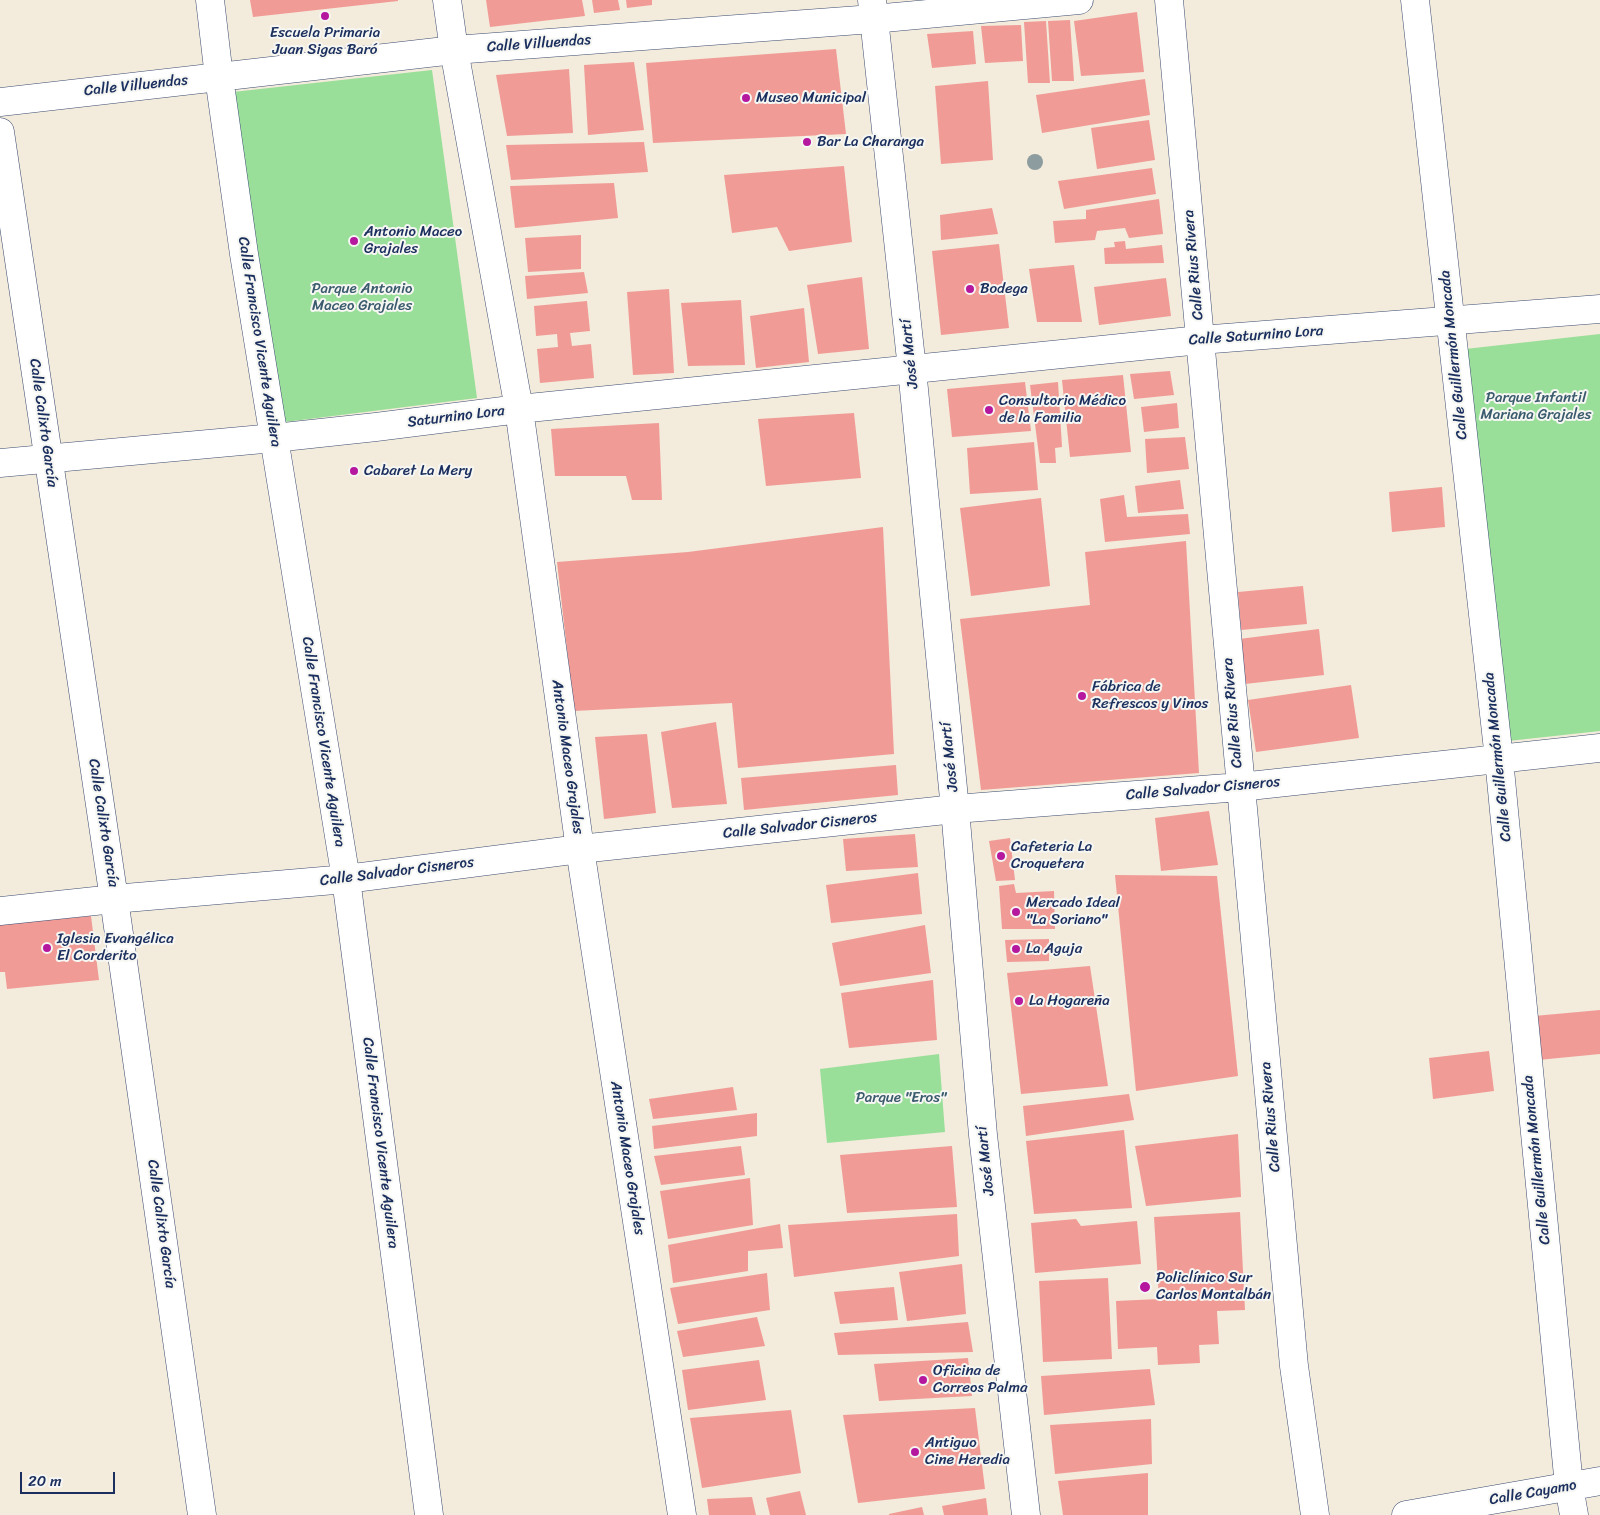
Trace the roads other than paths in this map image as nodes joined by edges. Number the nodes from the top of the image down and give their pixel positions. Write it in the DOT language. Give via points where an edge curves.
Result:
graph roads {
  1 [pos="210,0"];
  2 [pos="447,0"];
  3 [pos="1078,0"];
  4 [pos="1170,0"];
  5 [pos="1415,0"];
  6 [pos="872,9"];
  7 [pos="454,50"];
  8 [pos="219,77"];
  9 [pos="0,102"];
  10 [pos="0,132"];
  11 [pos="1600,308"];
  12 [pos="1450,321"];
  13 [pos="1200,340"];
  14 [pos="912,369"];
  15 [pos="519,409"];
  16 [pos="274,438"];
  17 [pos="48,458"];
  18 [pos="0,463"];
  19 [pos="1600,748"];
  20 [pos="1499,759"];
  21 [pos="1240,787"];
  22 [pos="955,809"];
  23 [pos="580,849"];
  24 [pos="346,879"];
  25 [pos="114,899"];
  26 [pos="0,911"];
  27 [pos="1600,1481"];
  28 [pos="1569,1486"];
  29 [pos="202,1515"];
  30 [pos="429,1515"];
  31 [pos="682,1515"];
  32 [pos="1026,1515"];
  33 [pos="1315,1515"];
  34 [pos="1406,1515"];
  35 [pos="1574,1515"];
  1 -- 8 [label="street, Calle Francisco Vicente Aguilera"];
  2 -- 7 [label="street, Antonio Maceo Grajales"];
  3 -- 6 [label="street, Calle Villuendas"];
  4 -- 13 [label="street, Calle Rius Rivera"];
  5 -- 12 [label="street, Calle Guillermón Moncada"];
  6 -- 7 [label="street, Calle Villuendas"];
  6 -- 14 [label="street, José Martí"];
  7 -- 8 [label="street, Calle Villuendas"];
  7 -- 15 [label="street, Antonio Maceo Grajales"];
  8 -- 9 [label="street, Calle Villuendas"];
  8 -- 16 [label="street, Calle Francisco Vicente Aguilera"];
  10 -- 17 [label="street, Calle Calixto García"];
  11 -- 12 [label="street, Calle Saturnino Lora"];
  12 -- 13 [label="street, Calle Saturnino Lora"];
  12 -- 20 [label="street, Calle Guillermón Moncada"];
  13 -- 14 [label="street, Calle Saturnino Lora"];
  13 -- 21 [label="street, Calle Rius Rivera"];
  14 -- 15 [label="street, Saturnino Lora"];
  14 -- 22 [label="street, José Martí"];
  15 -- 16 [label="street, Saturnino Lora"];
  15 -- 23 [label="street, Antonio Maceo Grajales"];
  16 -- 17 [label="street, Saturnino Lora"];
  16 -- 24 [label="street, Calle Francisco Vicente Aguilera"];
  17 -- 18 [label="street, Saturnino Lora"];
  17 -- 25 [label="street, Calle Calixto García"];
  19 -- 20 [label="street, Calle Salvador Cisneros"];
  20 -- 21 [label="street, Calle Salvador Cisneros"];
  20 -- 28 [label="street, Calle Guillermón Moncada"];
  21 -- 22 [label="street, Calle Salvador Cisneros"];
  21 -- 33 [label="street, Calle Rius Rivera" via="1294,1366"];
  22 -- 23 [label="street, Calle Salvador Cisneros"];
  22 -- 32 [label="street, José Martí" via="983,1135"];
  23 -- 24 [label="street, Calle Salvador Cisneros"];
  23 -- 31 [label="street, Antonio Maceo Grajales"];
  24 -- 25 [label="street, Calle Salvador Cisneros"];
  24 -- 30 [label="street, Calle Francisco Vicente Aguilera"];
  25 -- 26 [label="street, Calle Salvador Cisneros"];
  25 -- 29 [label="street, Calle Calixto García"];
  27 -- 28 [label="street, Calle Cayamo"];
  28 -- 34 [label="street, Calle Cayamo"];
  28 -- 35 [label="street, Calle Guillermón Moncada"];
}
